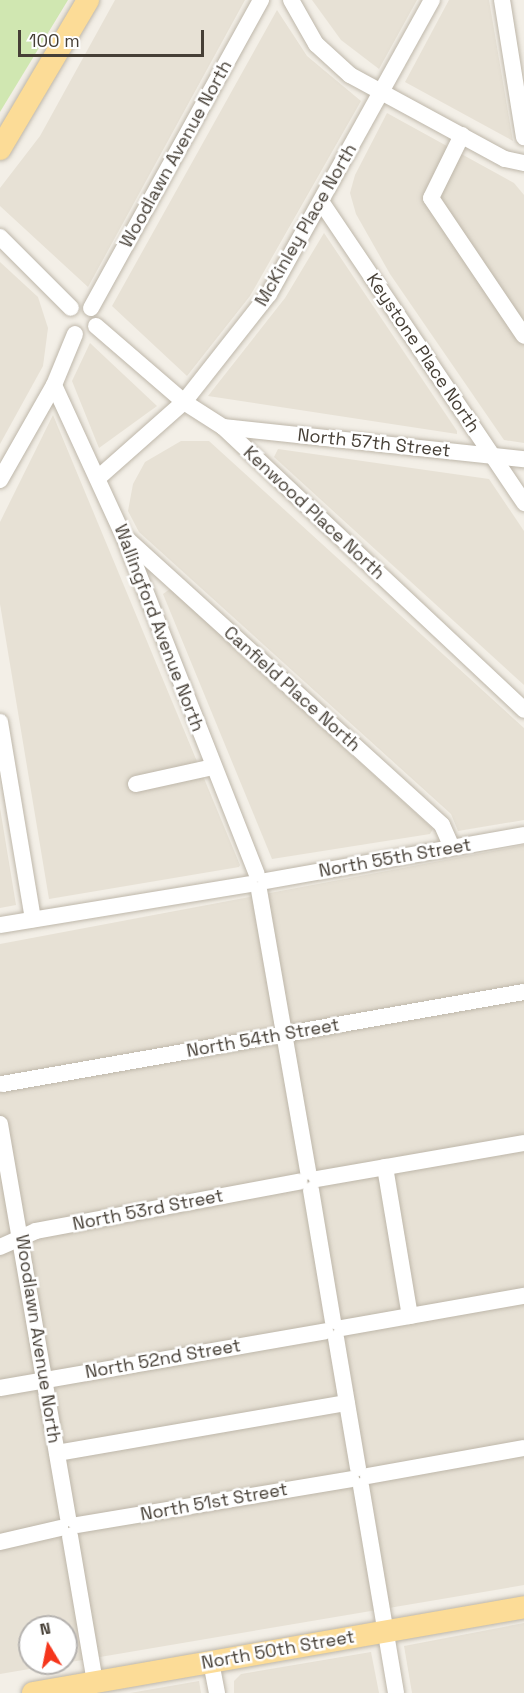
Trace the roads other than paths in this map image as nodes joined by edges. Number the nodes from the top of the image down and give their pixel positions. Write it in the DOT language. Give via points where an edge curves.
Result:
graph roads {
  1 [pos="88,0"];
  2 [pos="261,0"];
  3 [pos="291,0"];
  4 [pos="432,0"];
  5 [pos="501,0"];
  6 [pos="519,72"];
  7 [pos="381,91"];
  8 [pos="462,135"];
  9 [pos="524,137"];
  10 [pos="0,149"];
  11 [pos="524,163"];
  12 [pos="322,204"];
  13 [pos="0,237"];
  14 [pos="71,308"];
  15 [pos="91,308"];
  16 [pos="96,326"];
  17 [pos="75,334"];
  18 [pos="524,336"];
  19 [pos="54,385"];
  20 [pos="184,402"];
  21 [pos="223,427"];
  22 [pos="492,454"];
  23 [pos="524,459"];
  24 [pos="98,478"];
  25 [pos="0,480"];
  26 [pos="524,503"];
  27 [pos="124,537"];
  28 [pos="524,710"];
  29 [pos="0,722"];
  30 [pos="213,766"];
  31 [pos="136,784"];
  32 [pos="524,835"];
  33 [pos="452,848"];
  34 [pos="258,882"];
  35 [pos="33,919"];
  36 [pos="0,925"];
  37 [pos="524,992"];
  38 [pos="284,1034"];
  39 [pos="0,1084"];
  40 [pos="0,1124"];
  41 [pos="524,1143"];
  42 [pos="386,1167"];
  43 [pos="309,1181"];
  44 [pos="21,1238"];
  45 [pos="0,1247"];
  46 [pos="524,1296"];
  47 [pos="410,1316"];
  48 [pos="334,1330"];
  49 [pos="44,1378"];
  50 [pos="0,1388"];
  51 [pos="347,1403"];
  52 [pos="524,1448"];
  53 [pos="57,1453"];
  54 [pos="360,1477"];
  55 [pos="69,1527"];
  56 [pos="0,1542"];
  57 [pos="524,1606"];
  58 [pos="385,1631"];
  59 [pos="211,1662"];
  60 [pos="95,1682"];
  61 [pos="33,1693"];
  62 [pos="217,1693"];
  63 [pos="396,1693"];
  1 -- 10 [label="main road"];
  2 -- 15 [label="street, Woodlawn Avenue North"];
  3 -- 7 [label="street" via="326,55"];
  4 -- 7 [label="street, McKinley Place North"];
  5 -- 6 [label="street"];
  6 -- 9 [label="street"];
  7 -- 8 [label="street"];
  7 -- 12 [label="street, McKinley Place North"];
  8 -- 11 [label="street" via="505,159"];
  8 -- 18 [label="street" via="431,198"];
  12 -- 20 [label="street, McKinley Place North" via="269,294"];
  12 -- 22 [label="street, Keystone Place North"];
  13 -- 14 [label="street"];
  14 -- 15 [label="street"];
  14 -- 17 [label="street" via="66,323"];
  15 -- 16 [label="street"];
  16 -- 17 [label="street" via="84,335"];
  16 -- 20 [label="street, Kenwood Place North"];
  17 -- 19 [label="street"];
  19 -- 24 [label="street, Wallingford Avenue North"];
  19 -- 25 [label="street"];
  20 -- 21 [label="street, Kenwood Place North"];
  20 -- 24 [label="street, McKinley Place North"];
  21 -- 22 [label="street, North 57th Street"];
  21 -- 28 [label="street, Kenwood Place North"];
  22 -- 23 [label="street, North 57th Street"];
  22 -- 26 [label="street, Keystone Place North"];
  24 -- 27 [label="street, Wallingford Avenue North"];
  27 -- 30 [label="street, Wallingford Avenue North"];
  27 -- 33 [label="street, Canfield Place North" via="442,825"];
  29 -- 35 [label="street"];
  30 -- 31 [label="street"];
  30 -- 34 [label="street, Wallingford Avenue North"];
  32 -- 33 [label="street, North 55th Street"];
  33 -- 34 [label="street, North 55th Street"];
  34 -- 35 [label="street, North 55th Street"];
  34 -- 38 [label="street, Wallingford Avenue North"];
  35 -- 36 [label="street, North 55th Street"];
  37 -- 38 [label="street, North 54th Street"];
  38 -- 39 [label="street, North 54th Street"];
  38 -- 43 [label="street, Wallingford Avenue North"];
  40 -- 44 [label="street, Woodlawn Avenue North"];
  41 -- 42 [label="street, North 53rd Street"];
  42 -- 43 [label="street, North 53rd Street"];
  42 -- 47 [label="street"];
  43 -- 44 [label="street, North 53rd Street"];
  43 -- 48 [label="street, Wallingford Avenue North"];
  44 -- 45 [label="street, North 53rd Street"];
  44 -- 49 [label="street, Woodlawn Avenue North"];
  46 -- 47 [label="street, North 52nd Street"];
  47 -- 48 [label="street, North 52nd Street"];
  48 -- 49 [label="street, North 52nd Street"];
  48 -- 51 [label="street, Wallingford Avenue North"];
  49 -- 50 [label="street, North 52nd Street"];
  49 -- 53 [label="street, Woodlawn Avenue North"];
  51 -- 53 [label="street"];
  51 -- 54 [label="street, Wallingford Avenue North"];
  52 -- 54 [label="street, North 51st Street"];
  53 -- 55 [label="street, Woodlawn Avenue North"];
  54 -- 55 [label="street, North 51st Street"];
  54 -- 58 [label="street, Wallingford Avenue North"];
  55 -- 56 [label="street, North 51st Street"];
  55 -- 60 [label="street, Woodlawn Avenue North"];
  57 -- 58 [label="main road, North 50th Street"];
  58 -- 59 [label="main road, North 50th Street"];
  58 -- 63 [label="street, Wallingford Avenue North"];
  59 -- 60 [label="main road, North 50th Street"];
  59 -- 62 [label="street"];
  60 -- 61 [label="main road, North 50th Street"];
}
